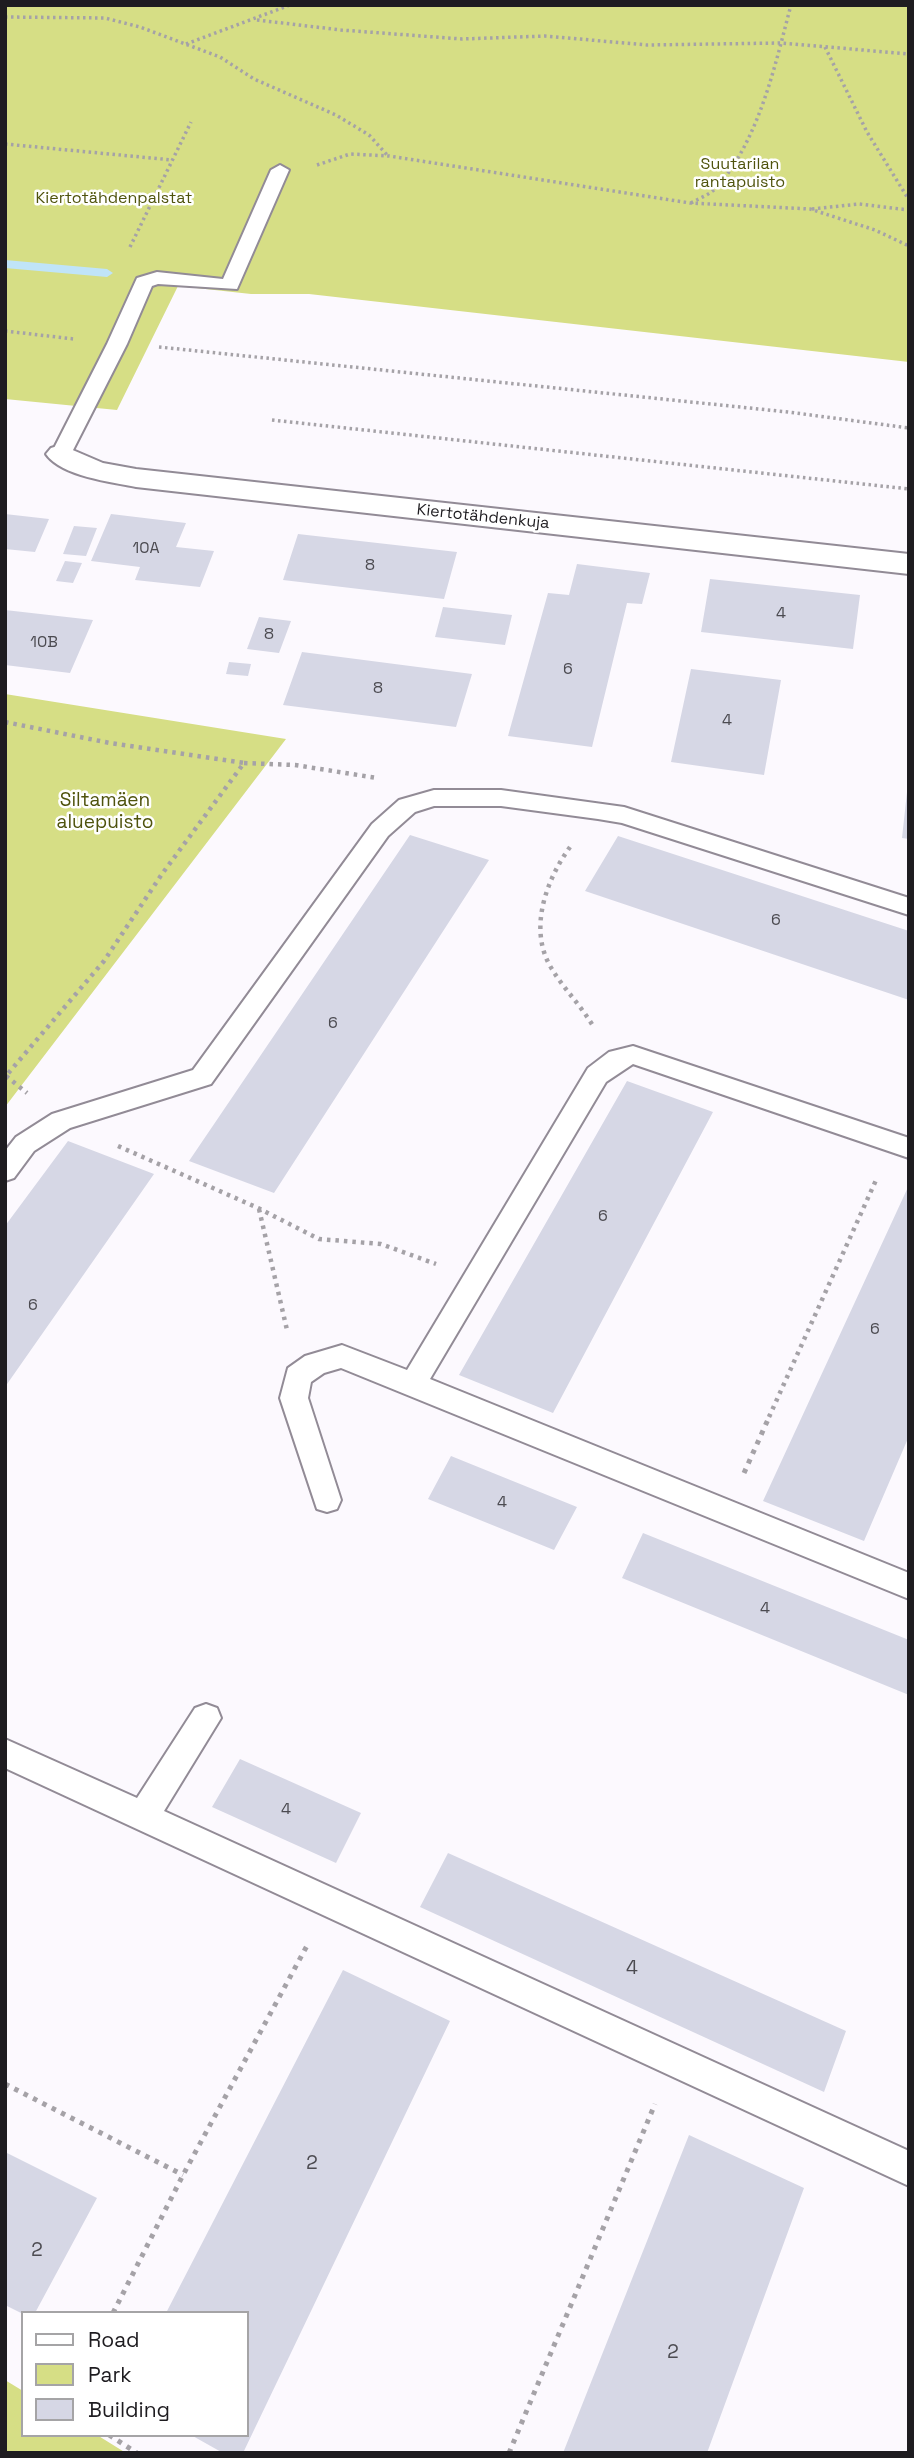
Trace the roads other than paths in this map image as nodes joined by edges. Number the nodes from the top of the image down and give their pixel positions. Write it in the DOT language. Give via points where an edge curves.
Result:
graph roads {
  1 [pos="280,170"];
  2 [pos="61,454"];
  3 [pos="909,564"];
  4 [pos="909,907"];
  5 [pos="909,1148"];
  6 [pos="5,1171"];
  7 [pos="413,1384"];
  8 [pos="327,1500"];
  9 [pos="909,1586"];
  10 [pos="206,1718"];
  11 [pos="5,1753"];
  12 [pos="142,1817"];
  13 [pos="909,2169"];
  1 -- 2 [label="lane" via="230,285 157,278 144,282"];
  2 -- 3 [label="street, Kiertotähdenkuja" via="95,470 136,478"];
  4 -- 6 [label="lane" via="624,815 501,798 434,797 407,806 380,830 202,1077 61,1121 25,1144"];
  5 -- 7 [label="lane" via="633,1055 614,1061 597,1075"];
  7 -- 8 [label="lane" via="342,1356 315,1364 298,1376 294,1398"];
  7 -- 9 [label="lane"];
  10 -- 12 [label="lane"];
  11 -- 12 [label="lane"];
  12 -- 13 [label="lane"];
}
